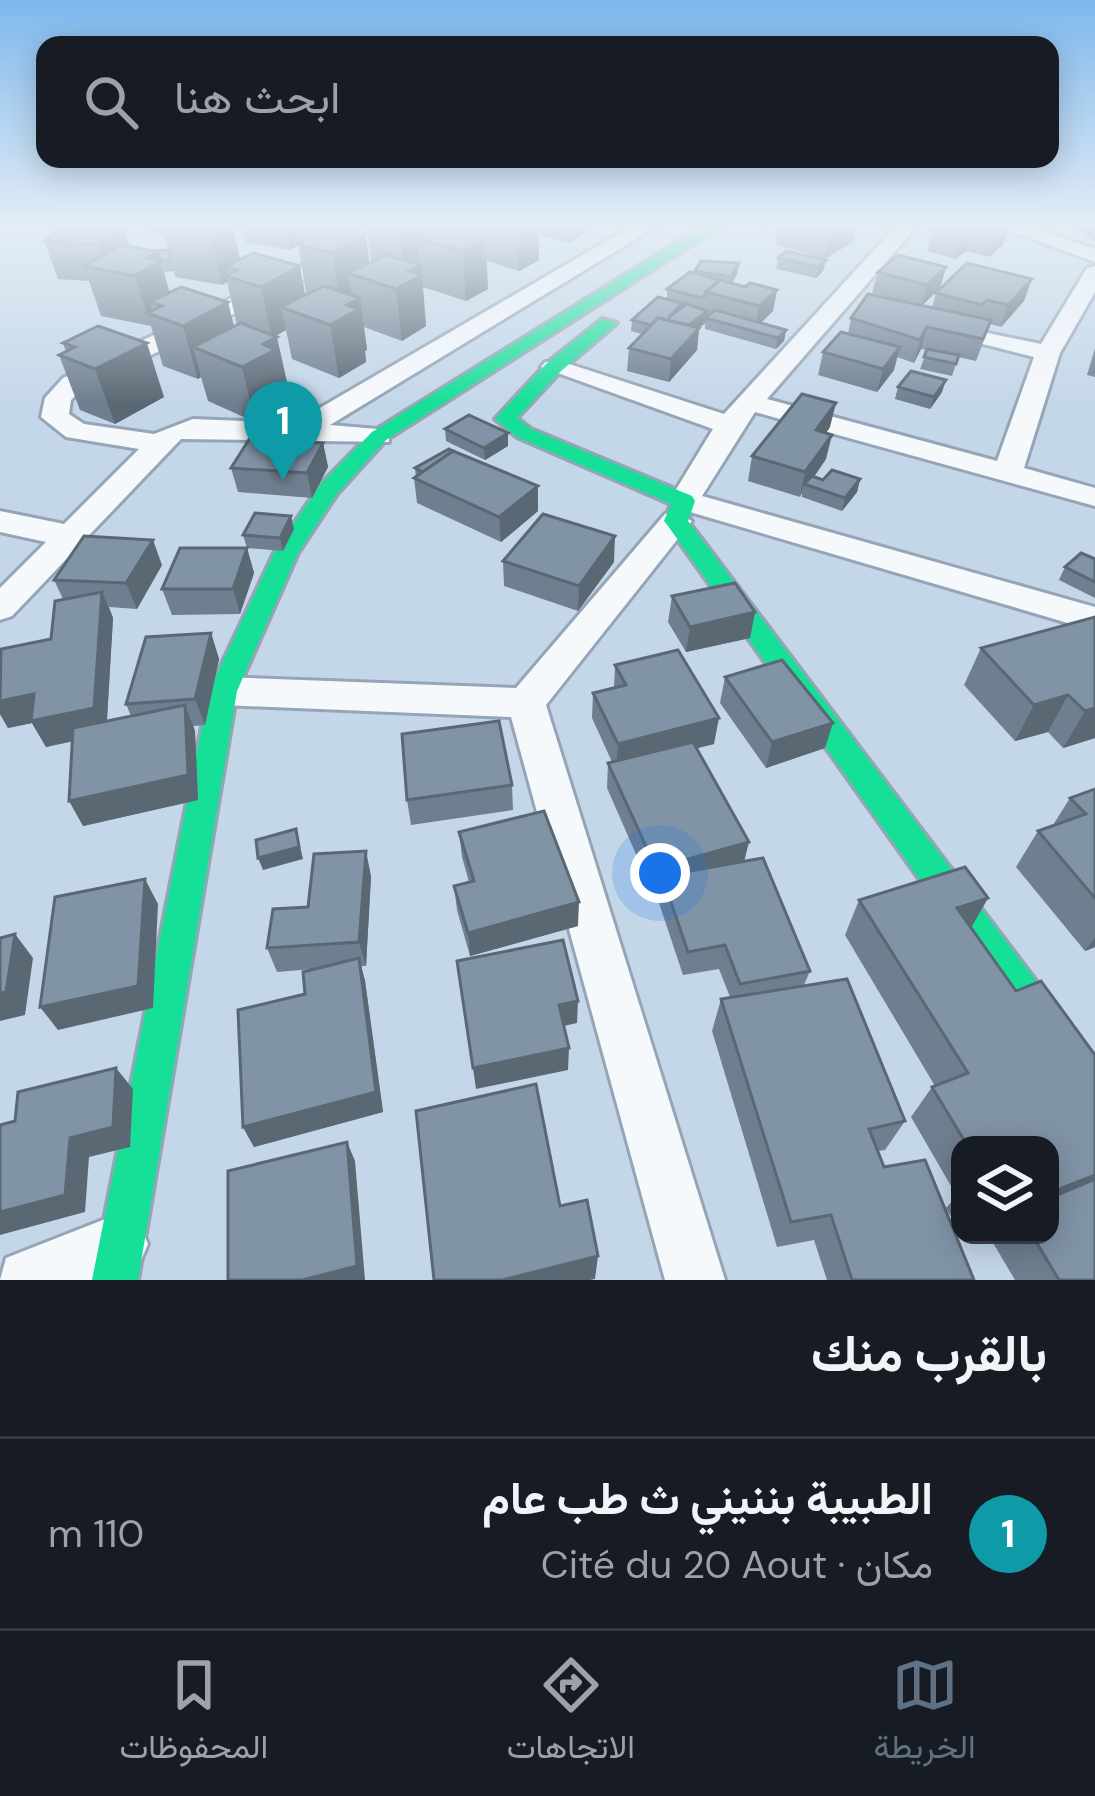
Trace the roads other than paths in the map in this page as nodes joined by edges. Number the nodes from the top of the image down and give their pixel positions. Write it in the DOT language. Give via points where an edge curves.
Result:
graph roads {
  1 [pos="278,285"];
  2 [pos="548,285"];
  3 [pos="621,285"];
  4 [pos="656,285"];
  5 [pos="862,285"];
  6 [pos="1088,285"];
  7 [pos="919,326"];
  8 [pos="1048,353"];
  9 [pos="554,367"];
  10 [pos="751,403"];
  11 [pos="729,425"];
  12 [pos="299,432"];
  13 [pos="379,436"];
  14 [pos="157,443"];
  15 [pos="1008,472"];
  16 [pos="1095,497"];
  17 [pos="680,511"];
  18 [pos="0,520"];
  19 [pos="66,534"];
  20 [pos="0,608"];
  21 [pos="1095,619"];
  22 [pos="223,691"];
  23 [pos="526,703"];
  24 [pos="1095,1092"];
  25 [pos="118,1262"];
  26 [pos="28,1280"];
  27 [pos="695,1280"];
  1 -- 14 [label="street" via="58,398 55,417 76,431"];
  2 -- 12 [label="street"];
  3 -- 13 [label="street"];
  4 -- 9 [label="street"];
  5 -- 10 [label="street"];
  6 -- 8 [label="street"];
  7 -- 8 [label="street"];
  8 -- 15 [label="street"];
  9 -- 11 [label="street"];
  9 -- 17 [label="street" via="505,419"];
  10 -- 11 [label="street"];
  10 -- 15 [label="street"];
  11 -- 17 [label="street"];
  12 -- 13 [label="street"];
  12 -- 14 [label="street" via="193,427"];
  13 -- 22 [label="street" via="342,469 250,616"];
  14 -- 19 [label="street"];
  15 -- 16 [label="street"];
  17 -- 21 [label="street"];
  17 -- 23 [label="street"];
  17 -- 24 [label="street"];
  18 -- 19 [label="street"];
  19 -- 20 [label="street"];
  22 -- 23 [label="street"];
  22 -- 25 [label="street"];
  23 -- 27 [label="street"];
  25 -- 26 [label="street"];
}
